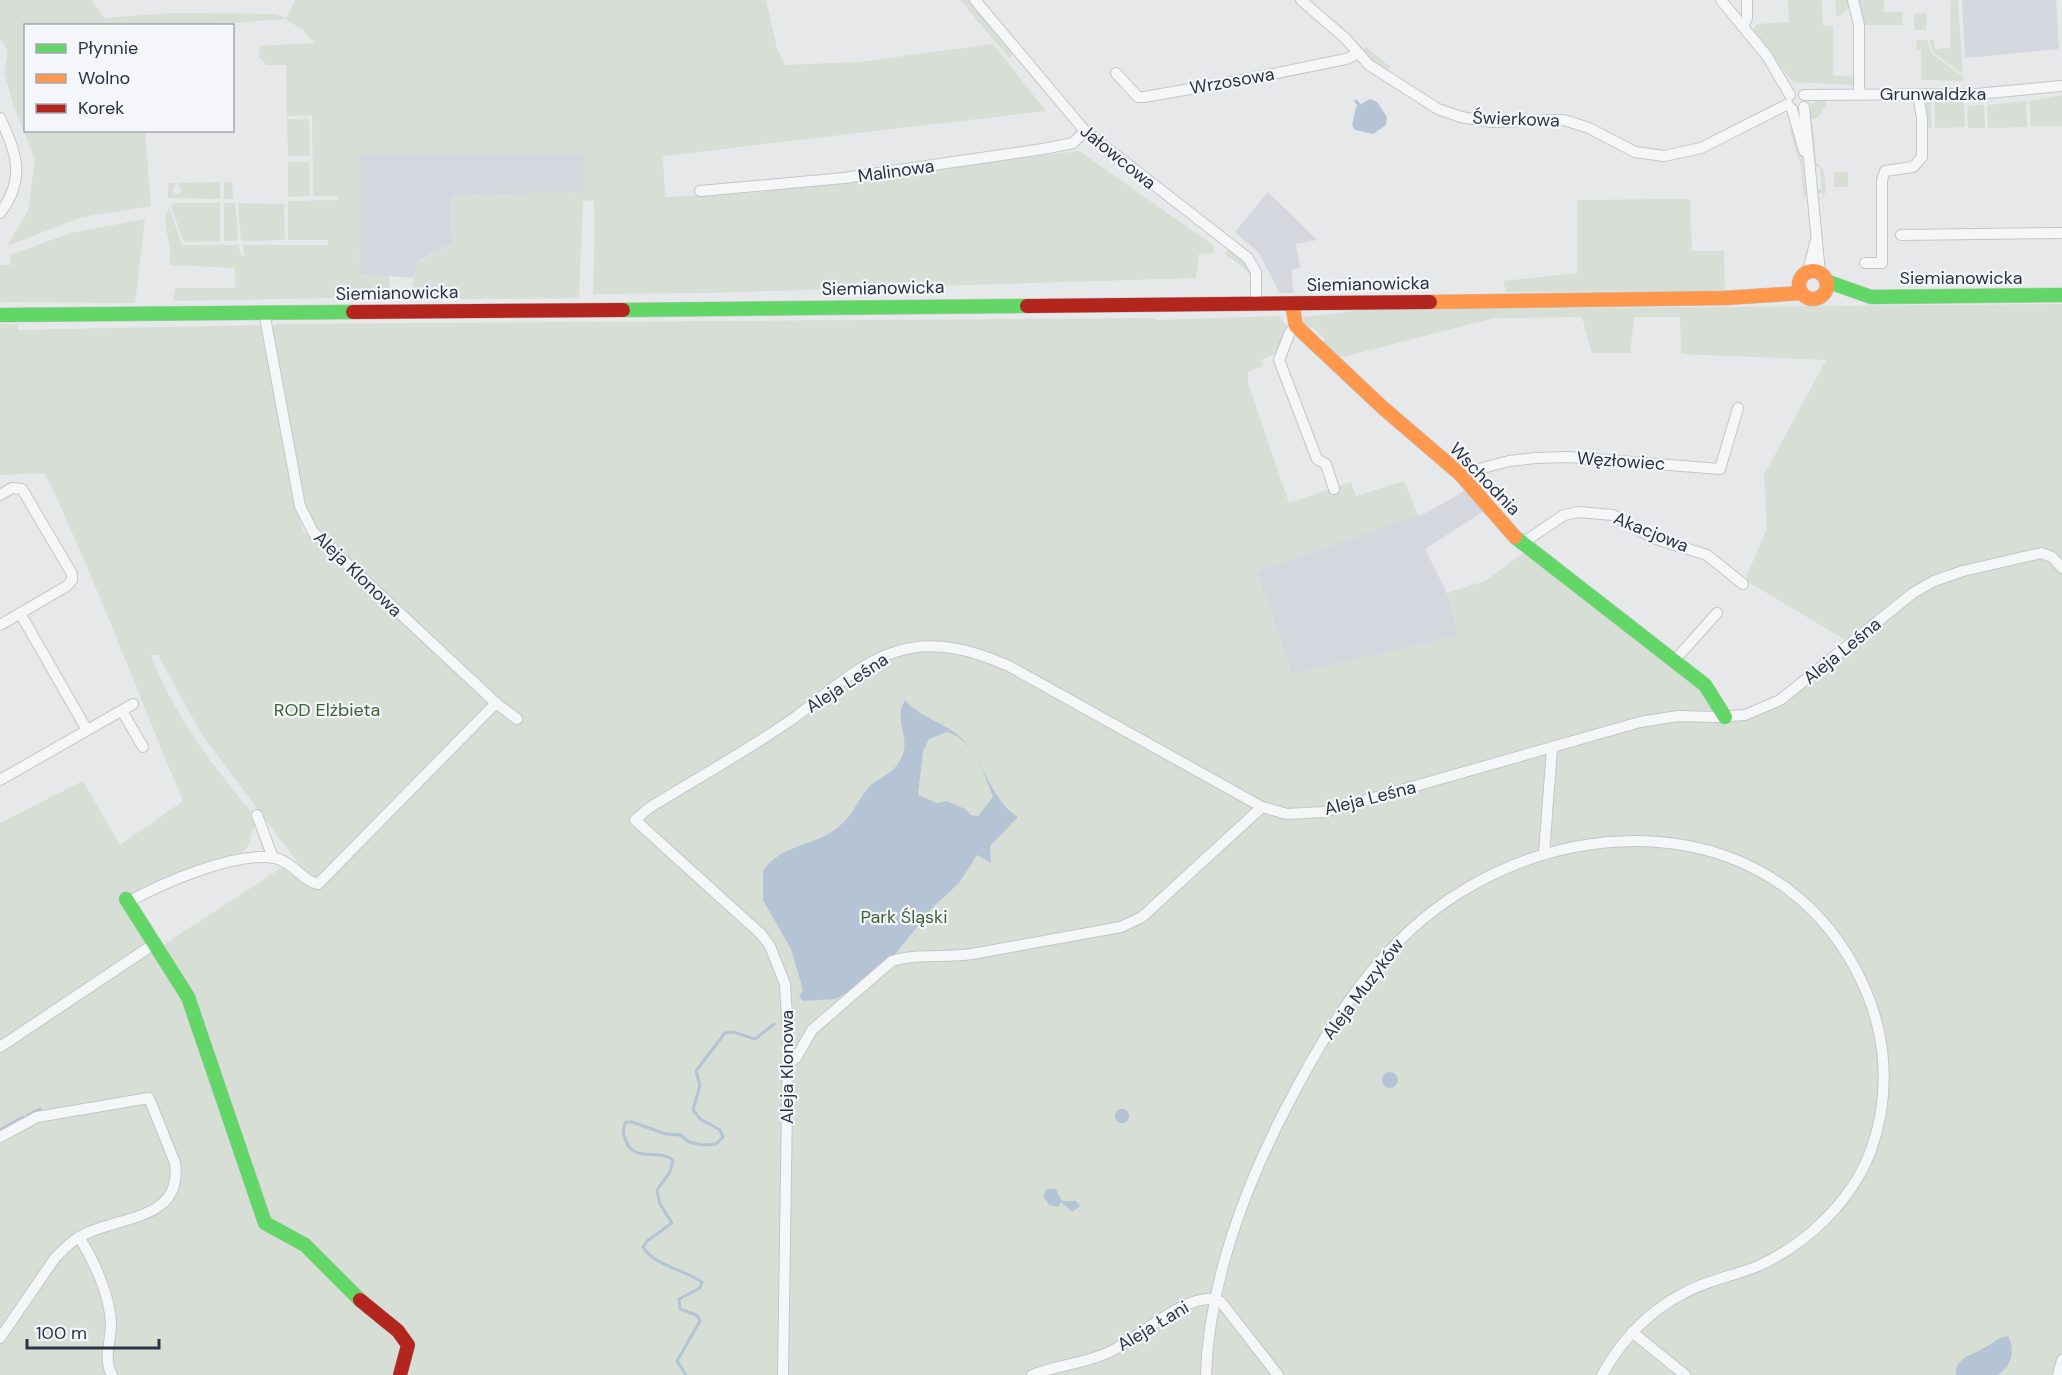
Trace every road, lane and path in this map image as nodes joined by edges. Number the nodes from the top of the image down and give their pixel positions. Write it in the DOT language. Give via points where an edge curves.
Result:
graph roads {
  1 [pos="975,0"];
  2 [pos="1301,0"];
  3 [pos="1722,0"];
  4 [pos="1747,0"];
  5 [pos="1853,0"];
  6 [pos="1743,27"];
  7 [pos="1357,54"];
  8 [pos="1116,73"];
  9 [pos="2062,86"];
  10 [pos="1859,94"];
  11 [pos="1804,95"];
  12 [pos="1918,95"];
  13 [pos="1790,103"];
  14 [pos="1804,107"];
  15 [pos="0,118"];
  16 [pos="1085,131"];
  17 [pos="1808,163"];
  18 [pos="700,191"];
  19 [pos="0,213"];
  20 [pos="2062,233"];
  21 [pos="1902,235"];
  22 [pos="1865,263"];
  23 [pos="1813,282"];
  24 [pos="2062,295"];
  25 [pos="1256,304"];
  26 [pos="1292,304"];
  27 [pos="264,312"];
  28 [pos="0,315"];
  29 [pos="1296,326"];
  30 [pos="1738,408"];
  31 [pos="1460,474"];
  32 [pos="1334,489"];
  33 [pos="0,495"];
  34 [pos="1521,544"];
  35 [pos="2062,568"];
  36 [pos="1743,584"];
  37 [pos="20,613"];
  38 [pos="1716,613"];
  39 [pos="0,625"];
  40 [pos="1674,661"];
  41 [pos="496,703"];
  42 [pos="133,704"];
  43 [pos="122,711"];
  44 [pos="1725,717"];
  45 [pos="517,719"];
  46 [pos="87,730"];
  47 [pos="143,747"];
  48 [pos="1552,749"];
  49 [pos="0,780"];
  50 [pos="1262,807"];
  51 [pos="257,815"];
  52 [pos="635,820"];
  53 [pos="1544,853"];
  54 [pos="273,858"];
  55 [pos="127,900"];
  56 [pos="154,944"];
  57 [pos="0,1047"];
  58 [pos="788,1064"];
  59 [pos="0,1137"];
  60 [pos="79,1237"];
  61 [pos="1214,1298"];
  62 [pos="1632,1332"];
  63 [pos="0,1338"];
  64 [pos="2062,1360"];
  65 [pos="112,1375"];
  66 [pos="400,1375"];
  67 [pos="783,1375"];
  68 [pos="1032,1375"];
  69 [pos="1206,1375"];
  70 [pos="1278,1375"];
  71 [pos="1602,1375"];
  72 [pos="1685,1375"];
  73 [pos="2058,1375"];
  1 -- 16 [label="street, Jałowcowa"];
  2 -- 7 [label="street, Świerkowa" via="1346,39"];
  3 -- 6 [label="street"];
  4 -- 6 [label="street"];
  5 -- 10 [label="street" via="1859,25"];
  6 -- 13 [label="street" via="1767,56"];
  7 -- 8 [label="street, Wrzosowa" via="1248,80 1144,97 1138,97"];
  7 -- 13 [label="street, Świerkowa" via="1422,100 1450,113 1491,122 1564,120 1589,128 1627,149 1654,156 1701,148"];
  9 -- 12 [label="street, Grunwaldzka"];
  10 -- 11 [label="street, Grunwaldzka"];
  10 -- 12 [label="street, Grunwaldzka"];
  11 -- 13 [label="street" via="1798,92"];
  11 -- 14 [label="street"];
  12 -- 22 [label="street" via="1923,118 1922,156 1913,167 1885,171 1882,263"];
  13 -- 14 [label="street" via="1797,111"];
  13 -- 17 [label="street"];
  14 -- 17 [label="street"];
  15 -- 19 [label="street" via="17,167 16,184"];
  16 -- 18 [label="street, Malinowa" via="1073,143 1043,149 844,178"];
  16 -- 25 [label="street, Jałowcowa" via="1248,258 1256,272"];
  17 -- 23 [label="street" via="1815,243"];
  20 -- 21 [label="street"];
  23 -- 24 [label="street, Siemianowicka" via="1878,297"];
  23 -- 26 [label="street, Siemianowicka" via="1725,298"];
  25 -- 26 [label="street, Siemianowicka"];
  25 -- 27 [label="street, Siemianowicka"];
  26 -- 29 [label="street"];
  27 -- 28 [label="street, Siemianowicka"];
  27 -- 41 [label="street, Aleja Klonowa" via="300,506 313,532"];
  29 -- 31 [label="street, Wschodnia"];
  29 -- 32 [label="street" via="1279,360 1317,459 1326,464"];
  30 -- 31 [label="street, Węzłowiec" via="1720,469 1557,458 1518,459"];
  31 -- 34 [label="street, Wschodnia"];
  33 -- 37 [label="street" via="12,488 22,489 72,574 67,586"];
  34 -- 36 [label="street, Akacjowa" via="1564,515 1613,515 1653,538 1707,555"];
  34 -- 40 [label="street, Wschodnia"];
  35 -- 44 [label="street, Aleja Leśna" via="2052,557 2041,553 1934,581 1913,593 1780,700 1745,715"];
  37 -- 39 [label="street"];
  37 -- 46 [label="street"];
  38 -- 40 [label="street"];
  40 -- 44 [label="street, Wschodnia" via="1705,686"];
  41 -- 45 [label="street, Aleja Klonowa"];
  41 -- 54 [label="street" via="324,881 314,883 293,866"];
  42 -- 43 [label="street"];
  43 -- 46 [label="street"];
  43 -- 47 [label="street"];
  44 -- 48 [label="street, Aleja Leśna" via="1659,718"];
  46 -- 49 [label="street"];
  48 -- 50 [label="street, Aleja Leśna" via="1324,812 1287,814"];
  48 -- 53 [label="street"];
  50 -- 52 [label="street, Aleja Leśna" via="1009,666 952,646 926,646 894,652 868,664 750,748 649,807"];
  50 -- 58 [label="street" via="1142,917 1121,927 972,954 892,961 812,1030 796,1058"];
  51 -- 54 [label="street"];
  52 -- 58 [label="street, Aleja Klonowa" via="751,922 770,946 787,997"];
  53 -- 61 [label="street, Aleja Muzyków" via="1495,873 1428,914 1392,947 1353,996 1316,1053 1267,1146"];
  53 -- 62 [label="street, Aleja Muzyków" via="1597,842 1643,840 1697,846 1752,866 1801,901 1846,953 1869,996 1883,1044 1884,1078 1873,1144 1858,1175 1833,1211 1787,1250 1760,1265 1680,1294"];
  54 -- 55 [label="street" via="232,862"];
  55 -- 56 [label="street"];
  56 -- 57 [label="street"];
  56 -- 66 [label="street" via="188,998 265,1224 300,1240 400,1334 408,1345"];
  58 -- 67 [label="street, Aleja Klonowa"];
  59 -- 60 [label="street" via="37,1116 149,1098 175,1163 177,1174 172,1193 154,1211"];
  60 -- 63 [label="street" via="55,1258"];
  60 -- 65 [label="street" via="108,1305 111,1324 107,1360"];
  61 -- 68 [label="street, Aleja Łani" via="1184,1305 1105,1355"];
  61 -- 69 [label="street, Aleja Muzyków"];
  61 -- 70 [label="street, Aleja Łani"];
  62 -- 71 [label="street, Aleja Muzyków"];
  62 -- 72 [label="street"];
  64 -- 73 [label="street"];
}
